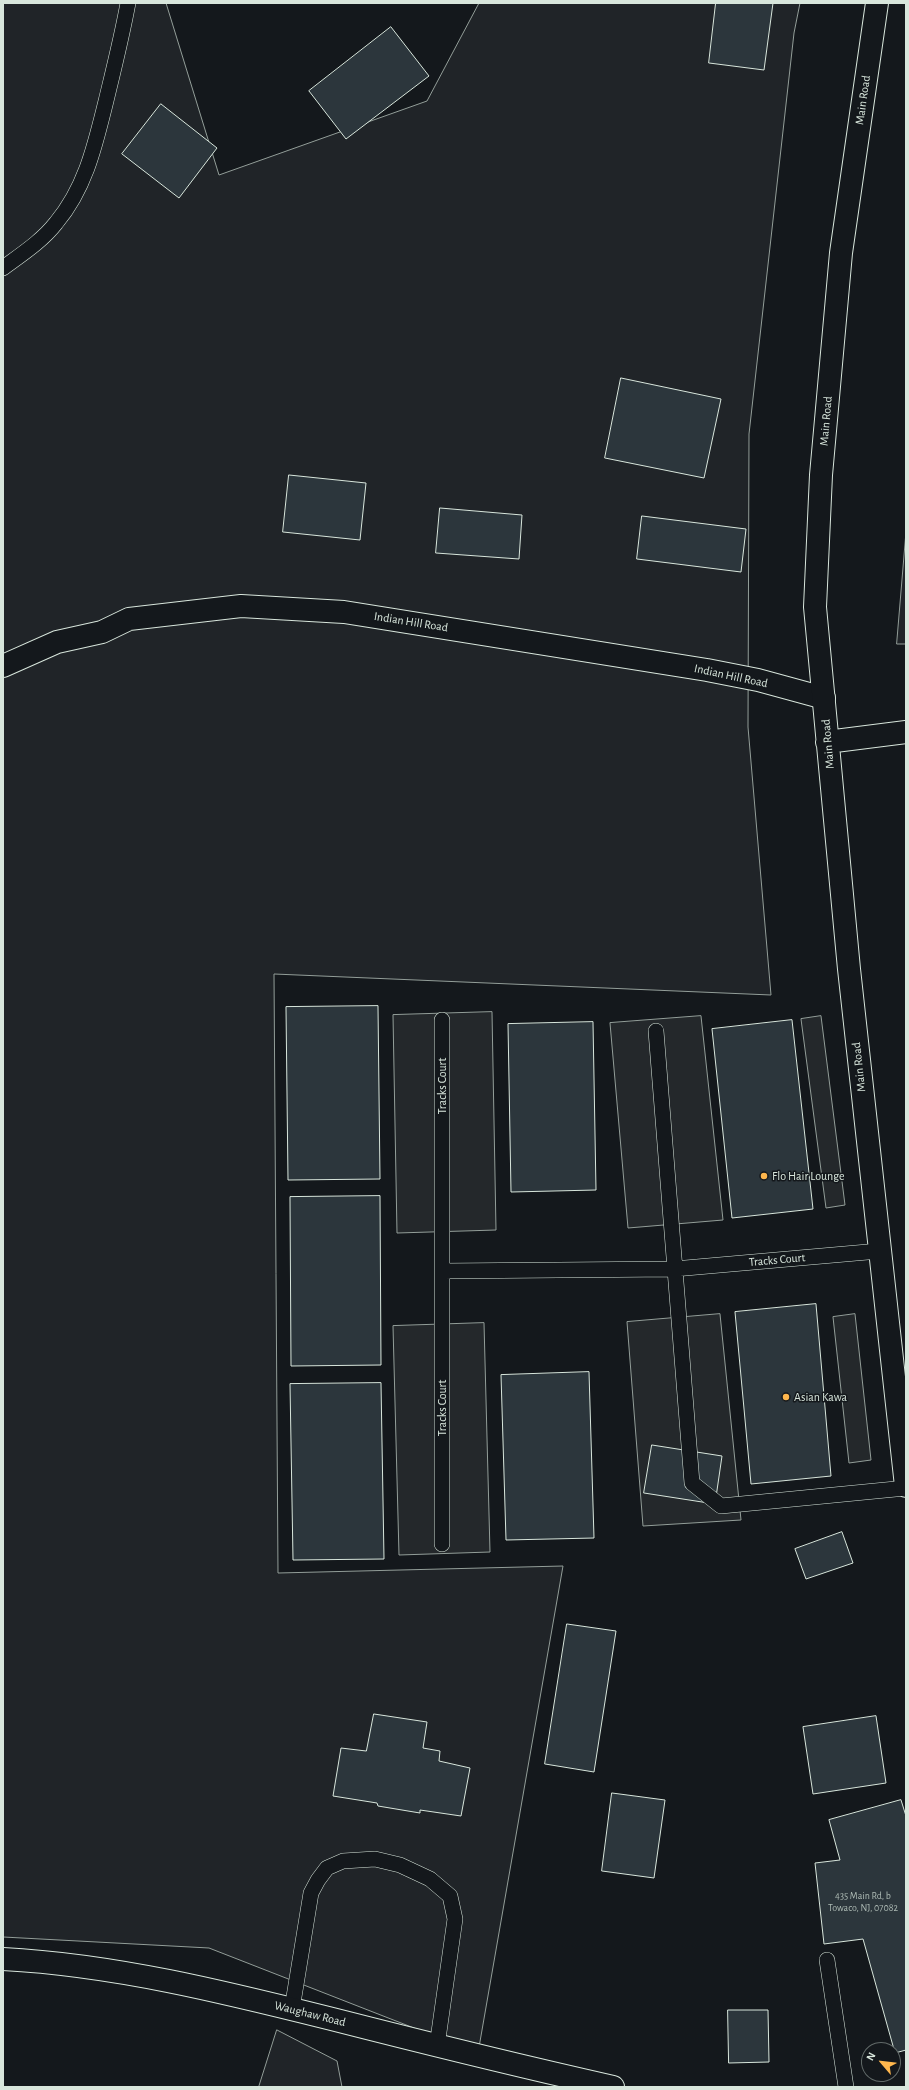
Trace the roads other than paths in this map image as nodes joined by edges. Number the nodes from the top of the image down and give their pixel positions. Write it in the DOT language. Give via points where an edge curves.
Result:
graph roads {
  1 [pos="128,3"];
  2 [pos="877,3"];
  3 [pos="3,268"];
  4 [pos="3,666"];
  5 [pos="824,698"];
  6 [pos="906,732"];
  7 [pos="828,742"];
  8 [pos="442,1020"];
  9 [pos="656,1031"];
  10 [pos="879,1251"];
  11 [pos="674,1269"];
  12 [pos="443,1271"];
  13 [pos="904,1464"];
  14 [pos="906,1487"];
  15 [pos="442,1544"];
  16 [pos="3,1959"];
  17 [pos="827,1960"];
  18 [pos="292,2009"];
  19 [pos="437,2046"];
  20 [pos="613,2087"];
  21 [pos="846,2087"];
  1 -- 3 [label="lane" via="122,40 90,164 70,205 56,224 40,240"];
  2 -- 5 [label="main road, Main Road" via="841,253 821,475 815,606"];
  4 -- 5 [label="main road, Indian Hill Road" via="57,642 102,632 129,619 240,606 359,614 707,670 758,680"];
  5 -- 7 [label="main road, Main Road"];
  6 -- 7 [label="main road"];
  7 -- 10 [label="main road, Main Road"];
  8 -- 12 [label="lane, Tracks Court"];
  9 -- 11 [label="lane"];
  10 -- 11 [label="lane, Tracks Court"];
  10 -- 13 [label="main road, Main Road"];
  11 -- 12 [label="lane, Tracks Court"];
  11 -- 14 [label="lane" via="692,1483 721,1506"];
  12 -- 15 [label="lane, Tracks Court"];
  13 -- 14 [label="main road, Main Road"];
  16 -- 18 [label="main road, Waughaw Road" via="101,1969 202,1987"];
  17 -- 21 [label="lane"];
  18 -- 19 [label="main road, Waughaw Road"];
  18 -- 19 [label="lane" via="311,1893 327,1868 343,1861 375,1859 400,1865 430,1879 450,1896 455,1919"];
  19 -- 20 [label="main road, Waughaw Road"];
}
